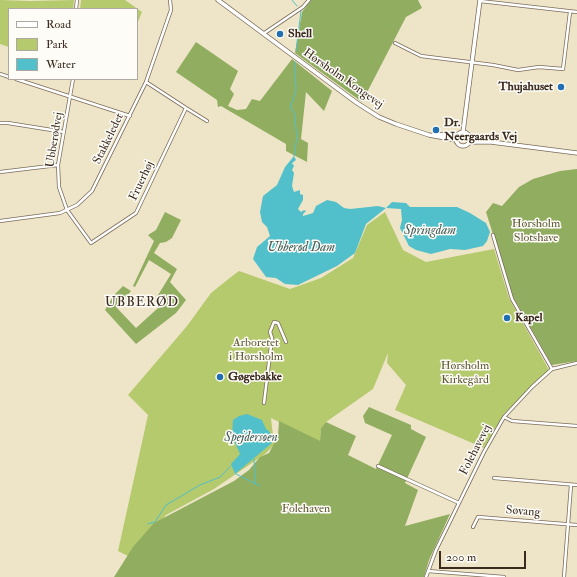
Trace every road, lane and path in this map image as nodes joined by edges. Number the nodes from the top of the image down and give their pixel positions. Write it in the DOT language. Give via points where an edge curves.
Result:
graph roads {
  1 [pos="170,0"];
  2 [pos="218,0"];
  3 [pos="309,0"];
  4 [pos="480,0"];
  5 [pos="570,12"];
  6 [pos="577,12"];
  7 [pos="263,34"];
  8 [pos="395,43"];
  9 [pos="472,62"];
  10 [pos="19,80"];
  11 [pos="73,80"];
  12 [pos="146,82"];
  13 [pos="71,98"];
  14 [pos="186,108"];
  15 [pos="130,116"];
  16 [pos="207,121"];
  17 [pos="0,123"];
  18 [pos="64,132"];
  19 [pos="463,132"];
  20 [pos="425,133"];
  21 [pos="456,136"];
  22 [pos="469,137"];
  23 [pos="456,140"];
  24 [pos="469,142"];
  25 [pos="491,142"];
  26 [pos="577,153"];
  27 [pos="58,165"];
  28 [pos="0,172"];
  29 [pos="67,210"];
  30 [pos="0,221"];
  31 [pos="493,235"];
  32 [pos="91,243"];
  33 [pos="286,342"];
  34 [pos="577,363"];
  35 [pos="552,369"];
  36 [pos="264,402"];
  37 [pos="504,417"];
  38 [pos="577,426"];
  39 [pos="378,466"];
  40 [pos="494,478"];
  41 [pos="572,485"];
  42 [pos="577,485"];
  43 [pos="459,503"];
  44 [pos="568,524"];
  45 [pos="577,525"];
  46 [pos="473,527"];
  47 [pos="428,571"];
  48 [pos="426,577"];
  49 [pos="504,577"];
  50 [pos="564,577"];
  1 -- 12 [label="street, Stakkeledet" via="170,10"];
  2 -- 7 [label="main road, Hørsholm Kongevej"];
  3 -- 7 [label="street" via="303,7"];
  4 -- 5 [label="street"];
  4 -- 9 [label="main road"];
  5 -- 6 [label="street"];
  5 -- 9 [label="street" via="563,69 539,67 518,70"];
  7 -- 20 [label="main road, Hørsholm Kongevej" via="357,103 396,124"];
  8 -- 9 [label="street" via="421,56"];
  9 -- 19 [label="main road"];
  10 -- 13 [label="street"];
  11 -- 13 [label="street, Ubberødvej"];
  12 -- 14 [label="street"];
  12 -- 15 [label="street, Stakkeledet"];
  13 -- 15 [label="street"];
  13 -- 18 [label="street, Ubberødvej"];
  14 -- 16 [label="street"];
  14 -- 32 [label="street, Fruerhøj" via="136,212"];
  15 -- 29 [label="street, Stakkeledet" via="97,184 86,198"];
  17 -- 18 [label="street"];
  18 -- 27 [label="street, Ubberødvej"];
  19 -- 21 [label="main road"];
  19 -- 22 [label="main road"];
  20 -- 21 [label="main road, Hørsholm Kongevej"];
  20 -- 23 [label="main road, Hørsholm Kongevej"];
  21 -- 23 [label="main road"];
  22 -- 24 [label="main road"];
  22 -- 25 [label="main road"];
  23 -- 24 [label="main road" via="462,146"];
  24 -- 25 [label="main road"];
  25 -- 26 [label="main road"];
  27 -- 28 [label="street"];
  27 -- 29 [label="street, Ubberødvej" via="59,187"];
  29 -- 30 [label="street, Stakkeledet" via="52,215"];
  29 -- 32 [label="street, Ubberødvej"];
  31 -- 35 [label="street" via="512,299"];
  33 -- 36 [label="street" via="278,323 273,322"];
  34 -- 35 [label="street, Folehavevej"];
  35 -- 37 [label="street, Folehavevej"];
  37 -- 38 [label="street"];
  37 -- 43 [label="street, Folehavevej"];
  39 -- 43 [label="street"];
  40 -- 41 [label="street"];
  41 -- 42 [label="street"];
  41 -- 44 [label="street"];
  43 -- 47 [label="street, Folehavevej" via="445,528"];
  44 -- 45 [label="street, Søvang"];
  44 -- 46 [label="street, Søvang" via="478,517"];
  44 -- 50 [label="street"];
  47 -- 48 [label="street, Folehavevej"];
  47 -- 49 [label="street"];
}
